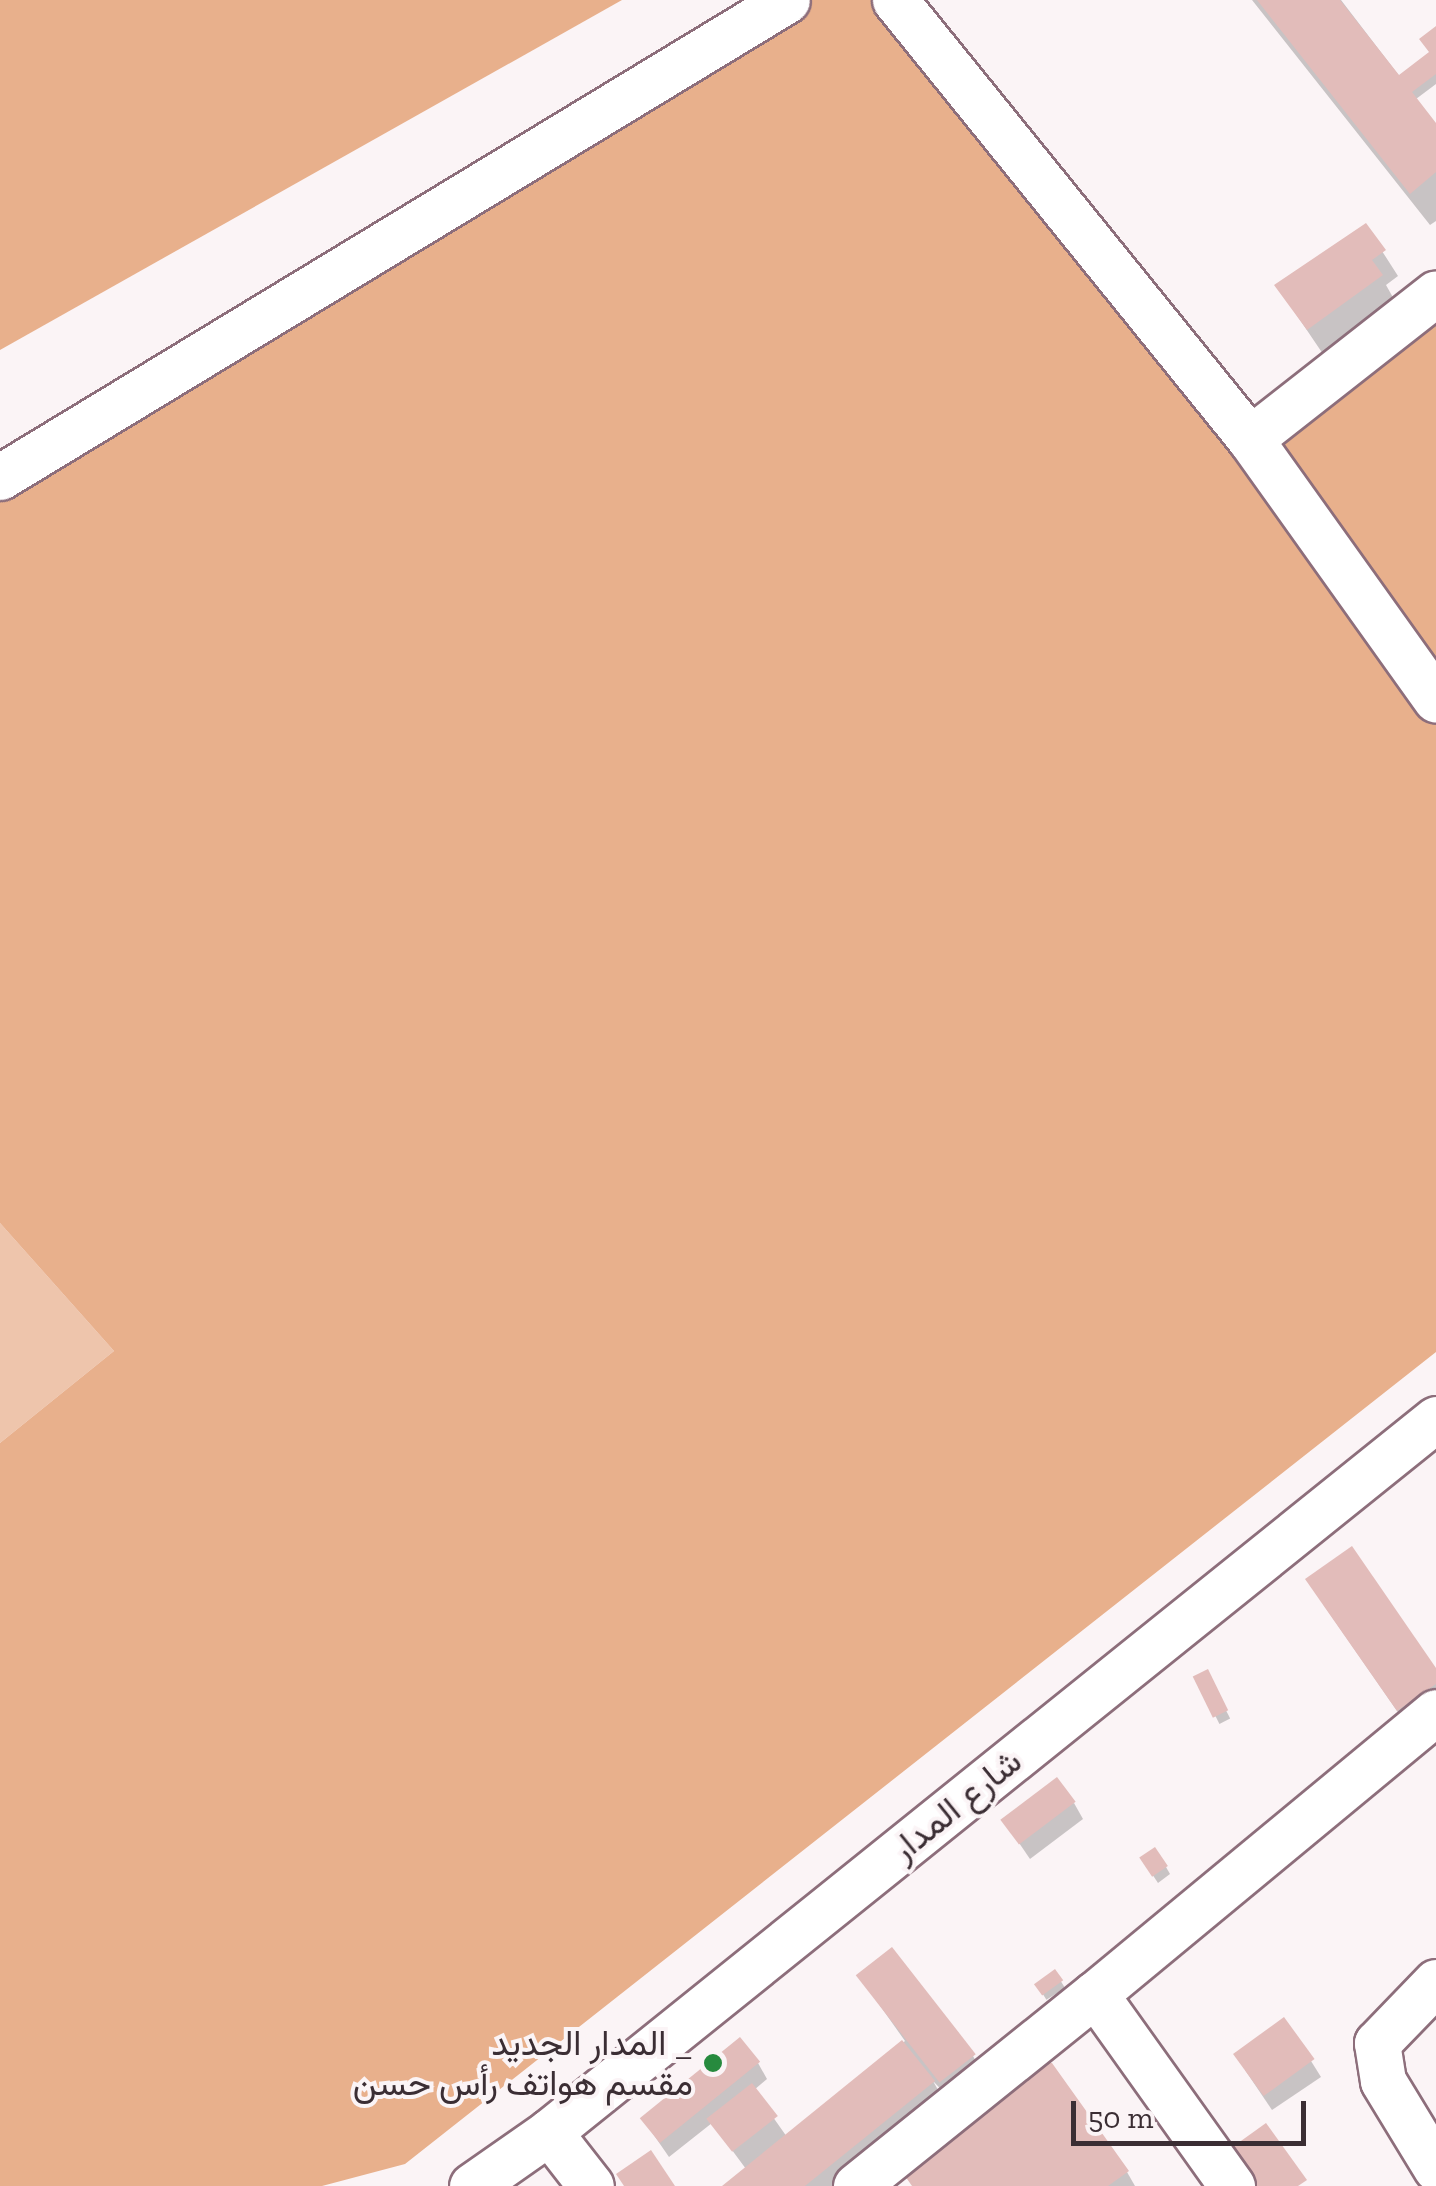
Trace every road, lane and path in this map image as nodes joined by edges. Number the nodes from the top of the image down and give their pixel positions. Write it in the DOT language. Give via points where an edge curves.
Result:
graph roads {
  1 [pos="788,0"];
  2 [pos="895,0"];
  3 [pos="1436,292"];
  4 [pos="1250,439"];
  5 [pos="0,478"];
  6 [pos="1436,700"];
  7 [pos="1436,1419"];
  8 [pos="1436,1712"];
  9 [pos="1436,1982"];
  10 [pos="1095,1994"];
  11 [pos="550,2132"];
  12 [pos="1436,2168"];
  13 [pos="472,2186"];
  14 [pos="591,2186"];
  15 [pos="856,2186"];
  16 [pos="1232,2186"];
  1 -- 5 [label="street"];
  2 -- 4 [label="street"];
  3 -- 4 [label="street"];
  4 -- 6 [label="street"];
  7 -- 11 [label="street, شارع المدار"];
  8 -- 10 [label="street"];
  9 -- 12 [label="street" via="1377,2044 1383,2082"];
  10 -- 15 [label="street"];
  10 -- 16 [label="street"];
  11 -- 13 [label="street, شارع المدار"];
  11 -- 14 [label="street"];
}
